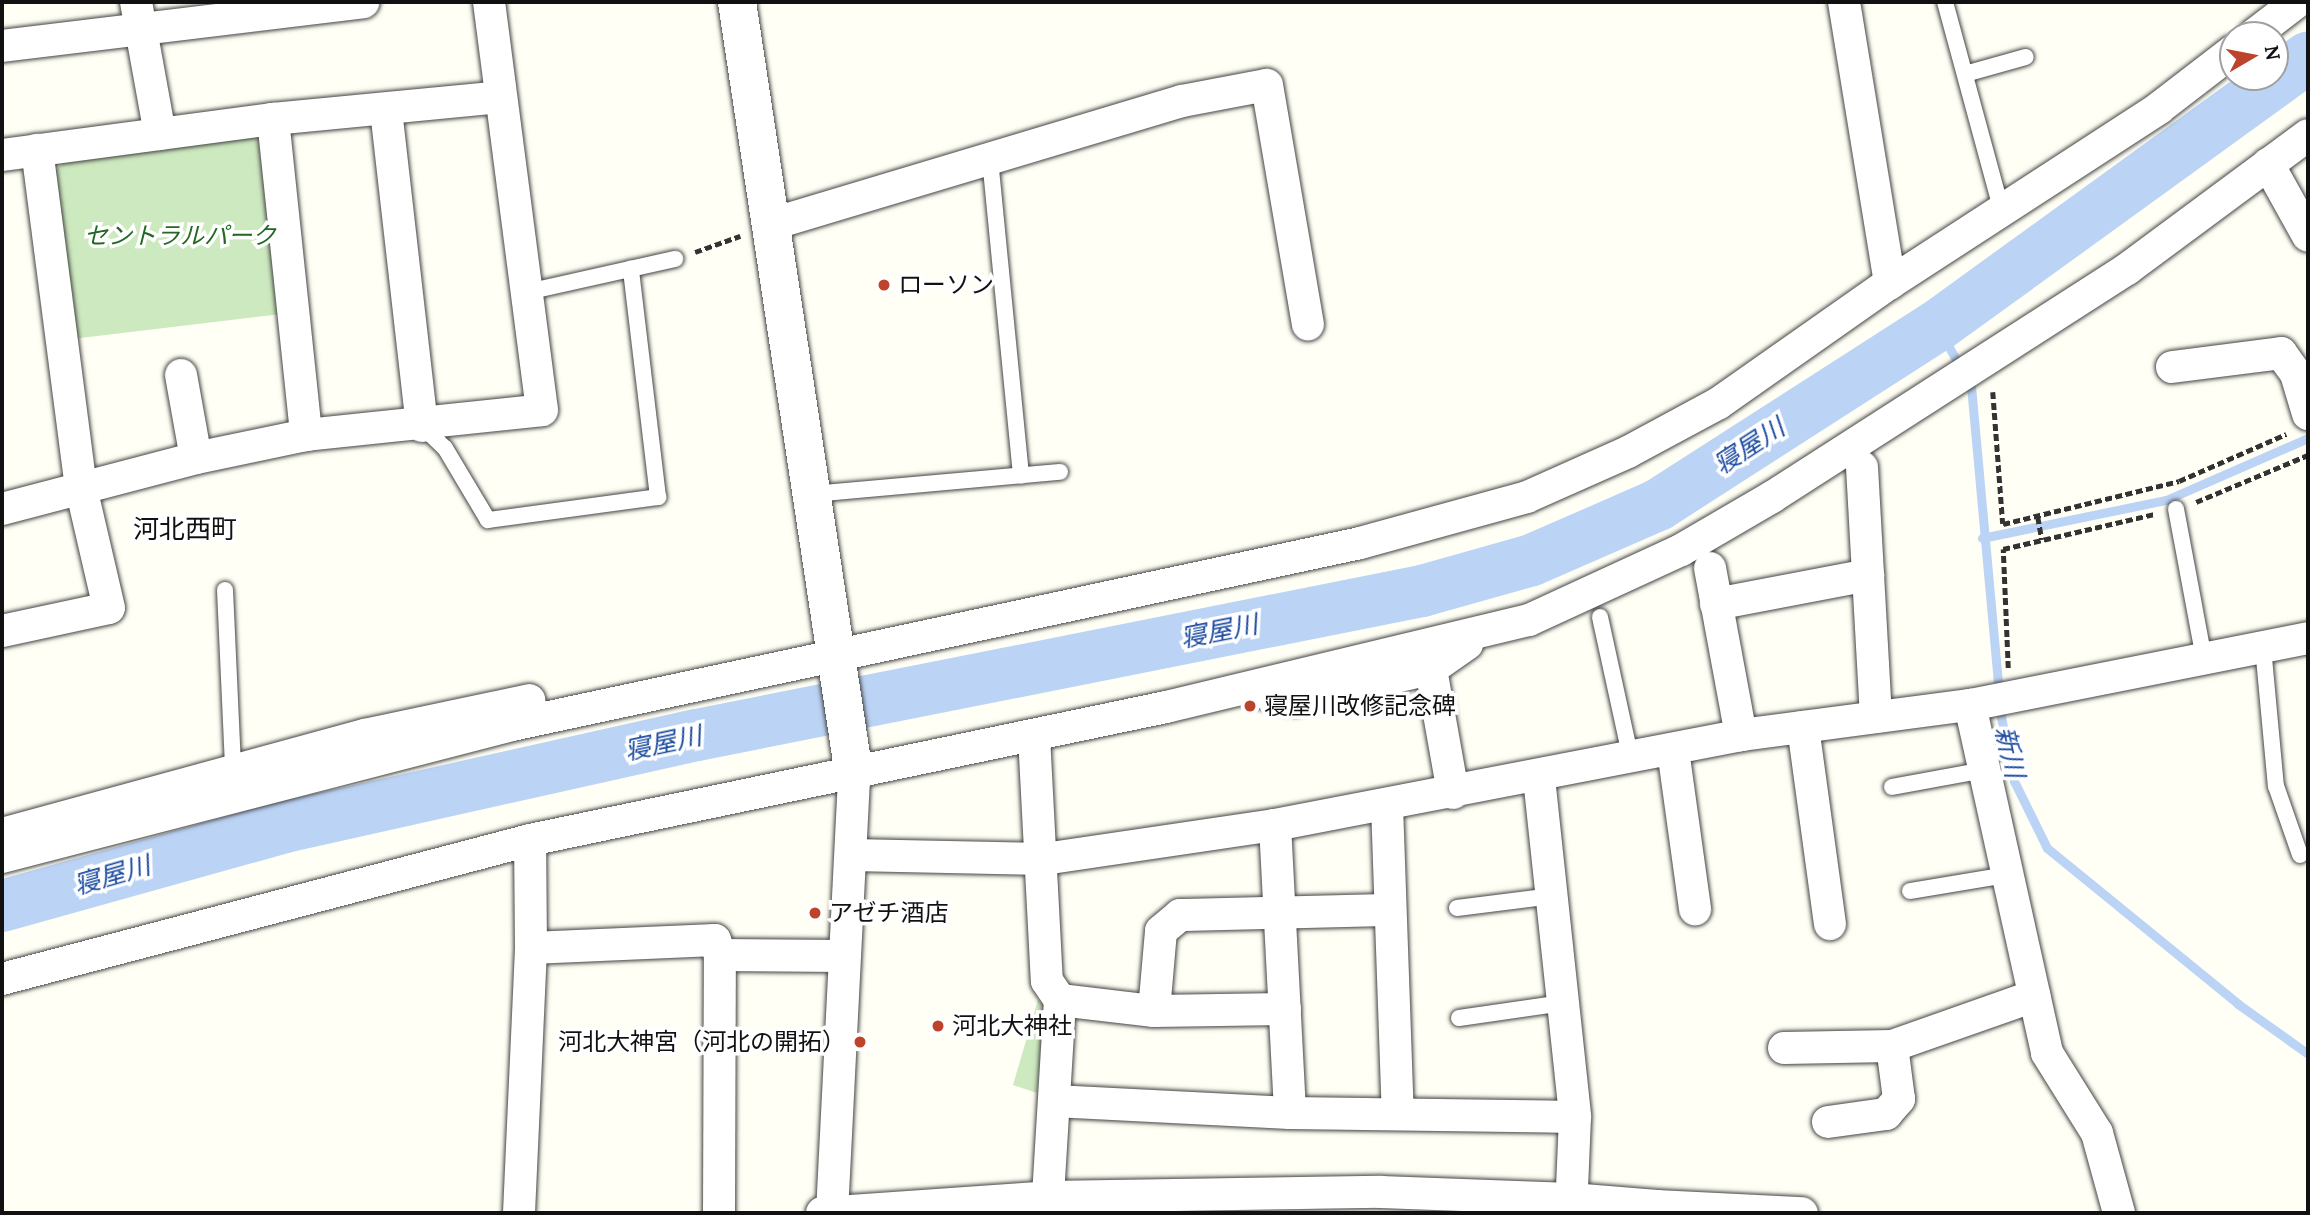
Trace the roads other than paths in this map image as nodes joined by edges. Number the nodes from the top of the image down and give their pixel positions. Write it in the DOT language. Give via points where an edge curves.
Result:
graph roads {
  1 [pos="363,2"];
  2 [pos="489,2"];
  3 [pos="737,2"];
  4 [pos="1844,2"];
  5 [pos="1945,2"];
  6 [pos="2297,2"];
  7 [pos="138,15"];
  8 [pos="2272,21"];
  9 [pos="2,46"];
  10 [pos="2026,57"];
  11 [pos="2219,62"];
  12 [pos="1965,74"];
  13 [pos="500,97"];
  14 [pos="386,110"];
  15 [pos="273,119"];
  16 [pos="160,134"];
  17 [pos="2308,135"];
  18 [pos="37,150"];
  19 [pos="2,155"];
  20 [pos="990,159"];
  21 [pos="2268,164"];
  22 [pos="2002,212"];
  23 [pos="772,224"];
  24 [pos="2308,236"];
  25 [pos="675,259"];
  26 [pos="631,269"];
  27 [pos="1889,283"];
  28 [pos="527,292"];
  29 [pos="1308,325"];
  30 [pos="2300,363"];
  31 [pos="2172,367"];
  32 [pos="181,376"];
  33 [pos="2303,421"];
  34 [pos="422,426"];
  35 [pos="306,435"];
  36 [pos="196,458"];
  37 [pos="1862,467"];
  38 [pos="1060,472"];
  39 [pos="1021,475"];
  40 [pos="81,488"];
  41 [pos="812,494"];
  42 [pos="2,509"];
  43 [pos="2176,509"];
  44 [pos="1710,568"];
  45 [pos="1868,575"];
  46 [pos="225,590"];
  47 [pos="1716,604"];
  48 [pos="1600,617"];
  49 [pos="2,631"];
  50 [pos="1483,634"];
  51 [pos="2308,638"];
  52 [pos="2263,647"];
  53 [pos="2204,658"];
  54 [pos="836,659"];
  55 [pos="1431,669"];
  56 [pos="1244,688"];
  57 [pos="1993,700"];
  58 [pos="590,708"];
  59 [pos="1876,717"];
  60 [pos="1802,727"];
  61 [pos="1034,736"];
  62 [pos="1741,736"];
  63 [pos="1673,750"];
  64 [pos="1631,759"];
  65 [pos="854,768"];
  66 [pos="233,769"];
  67 [pos="1985,770"];
  68 [pos="1539,778"];
  69 [pos="1892,787"];
  70 [pos="1454,793"];
  71 [pos="1387,805"];
  72 [pos="1275,825"];
  73 [pos="2,834"];
  74 [pos="530,841"];
  75 [pos="851,855"];
  76 [pos="2300,855"];
  77 [pos="2,857"];
  78 [pos="1044,859"];
  79 [pos="2007,874"];
  80 [pos="1910,891"];
  81 [pos="1552,896"];
  82 [pos="1457,908"];
  83 [pos="1390,909"];
  84 [pos="1695,909"];
  85 [pos="1279,912"];
  86 [pos="1830,924"];
  87 [pos="531,948"];
  88 [pos="720,955"];
  89 [pos="843,956"];
  90 [pos="2,979"];
  91 [pos="2034,996"];
  92 [pos="1060,1000"];
  93 [pos="1563,1003"];
  94 [pos="1285,1009"];
  95 [pos="1154,1011"];
  96 [pos="1460,1018"];
  97 [pos="1892,1046"];
  98 [pos="1784,1048"];
  99 [pos="1054,1101"];
  100 [pos="1290,1113"];
  101 [pos="1398,1114"];
  102 [pos="1575,1117"];
  103 [pos="1828,1122"];
  104 [pos="1048,1197"];
  105 [pos="1571,1206"];
  106 [pos="1657,1210"];
  107 [pos="519,1213"];
  108 [pos="719,1213"];
  109 [pos="822,1213"];
  110 [pos="832,1213"];
  111 [pos="1802,1213"];
  112 [pos="2119,1213"];
  1 -- 7 [label="street"];
  2 -- 13 [label="street"];
  3 -- 23 [label="street"];
  4 -- 27 [label="street"];
  5 -- 12 [label="lane"];
  6 -- 8 [label="street"];
  7 -- 9 [label="street"];
  7 -- 16 [label="street"];
  10 -- 12 [label="lane"];
  11 -- 22 [label="street" via="2159,108"];
  12 -- 22 [label="lane"];
  13 -- 14 [label="street"];
  13 -- 28 [label="street"];
  14 -- 15 [label="street"];
  14 -- 34 [label="street"];
  15 -- 16 [label="street"];
  15 -- 35 [label="street"];
  16 -- 18 [label="street"];
  17 -- 21 [label="street"];
  18 -- 19 [label="street"];
  18 -- 40 [label="street"];
  20 -- 23 [label="street"];
  20 -- 29 [label="street" via="1182,101 1266,85"];
  20 -- 39 [label="lane"];
  21 -- 24 [label="street"];
  21 -- 50 [label="street" via="2127,269 1772,497 1681,551 1529,620"];
  22 -- 27 [label="street"];
  23 -- 41 [label="street"];
  25 -- 26 [label="lane"];
  26 -- 28 [label="lane"];
  26 -- 34 [label="lane" via="658,497 488,520 445,448"];
  27 -- 54 [label="street" via="1719,403 1628,452 1527,497 1306,555"];
  28 -- 34 [label="street" via="542,410"];
  30 -- 31 [label="street" via="2281,353"];
  30 -- 33 [label="street"];
  32 -- 36 [label="street"];
  34 -- 35 [label="street"];
  35 -- 36 [label="street"];
  36 -- 40 [label="street"];
  37 -- 45 [label="street"];
  38 -- 39 [label="lane"];
  39 -- 41 [label="lane"];
  40 -- 42 [label="street"];
  40 -- 49 [label="street" via="108,608"];
  41 -- 54 [label="street"];
  43 -- 53 [label="lane"];
  44 -- 47 [label="street"];
  45 -- 47 [label="street"];
  45 -- 59 [label="street"];
  46 -- 66 [label="lane"];
  47 -- 62 [label="street"];
  48 -- 64 [label="lane"];
  50 -- 55 [label="street"];
  50 -- 56 [label="street"];
  51 -- 52 [label="street"];
  52 -- 53 [label="street"];
  52 -- 76 [label="lane" via="2276,786"];
  53 -- 57 [label="street"];
  54 -- 58 [label="street"];
  54 -- 65 [label="street"];
  55 -- 56 [label="street" via="1294,700"];
  55 -- 70 [label="street"];
  56 -- 61 [label="street"];
  57 -- 59 [label="street"];
  57 -- 67 [label="street"];
  58 -- 66 [label="street" via="575,696 536,698"];
  58 -- 77 [label="street"];
  59 -- 60 [label="street"];
  60 -- 62 [label="street"];
  60 -- 86 [label="street"];
  61 -- 65 [label="street"];
  61 -- 78 [label="street"];
  62 -- 63 [label="street"];
  63 -- 64 [label="street"];
  63 -- 84 [label="street"];
  64 -- 68 [label="street"];
  65 -- 74 [label="street"];
  65 -- 75 [label="street"];
  66 -- 73 [label="street"];
  67 -- 69 [label="lane"];
  67 -- 79 [label="street"];
  68 -- 70 [label="street"];
  68 -- 81 [label="street"];
  70 -- 71 [label="street"];
  71 -- 72 [label="street"];
  71 -- 83 [label="street"];
  72 -- 78 [label="street"];
  72 -- 85 [label="street"];
  74 -- 87 [label="street"];
  74 -- 90 [label="street"];
  75 -- 78 [label="street"];
  75 -- 89 [label="street"];
  78 -- 92 [label="street" via="1047,981"];
  79 -- 80 [label="lane"];
  79 -- 91 [label="street"];
  81 -- 82 [label="lane"];
  81 -- 93 [label="street"];
  83 -- 85 [label="street"];
  83 -- 101 [label="street"];
  85 -- 94 [label="street"];
  85 -- 95 [label="street" via="1180,915 1161,931"];
  87 -- 88 [label="street" via="715,940"];
  87 -- 107 [label="street"];
  88 -- 89 [label="street"];
  88 -- 108 [label="street"];
  89 -- 110 [label="street"];
  91 -- 97 [label="street"];
  91 -- 112 [label="street" via="2047,1053 2097,1133"];
  92 -- 95 [label="street"];
  92 -- 99 [label="street"];
  93 -- 96 [label="lane"];
  93 -- 102 [label="street"];
  94 -- 95 [label="street"];
  94 -- 100 [label="street"];
  97 -- 98 [label="street"];
  97 -- 103 [label="street" via="1899,1099 1886,1114"];
  99 -- 100 [label="street"];
  99 -- 104 [label="street"];
  100 -- 101 [label="street"];
  101 -- 102 [label="street"];
  102 -- 105 [label="street"];
  104 -- 105 [label="street" via="1381,1192"];
  104 -- 110 [label="street"];
  105 -- 106 [label="street"];
  106 -- 111 [label="street"];
  109 -- 110 [label="street"];
}
